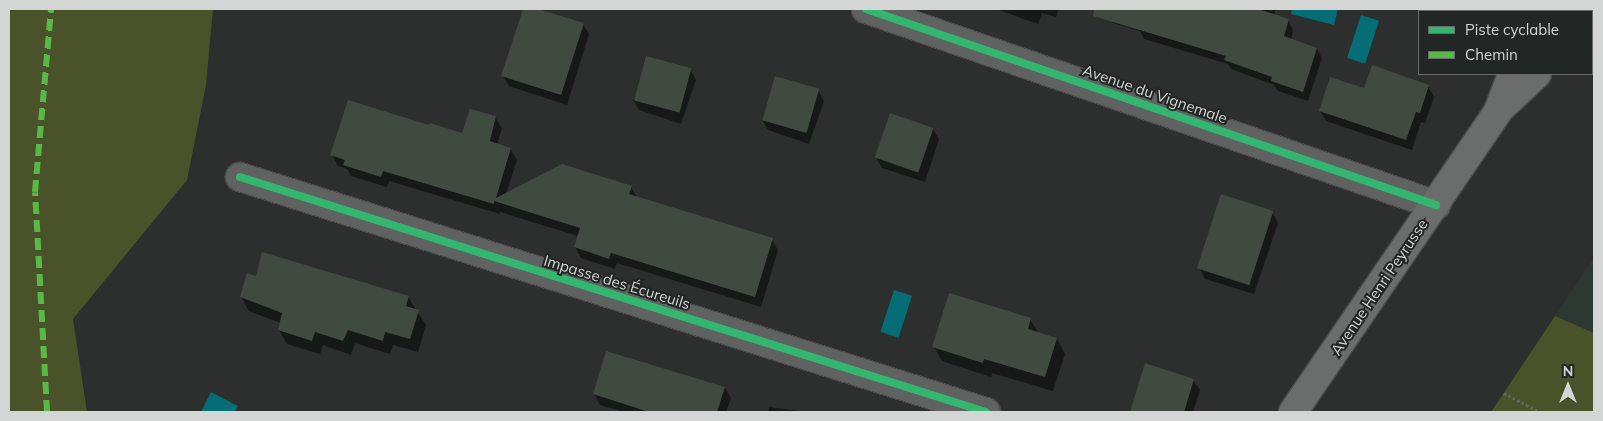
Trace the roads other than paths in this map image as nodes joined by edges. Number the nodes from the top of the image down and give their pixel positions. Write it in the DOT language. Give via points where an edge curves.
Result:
graph roads {
  1 [pos="866,9"];
  2 [pos="1512,75"];
  3 [pos="1536,75"];
  4 [pos="1498,111"];
  5 [pos="240,177"];
  6 [pos="1436,205"];
  7 [pos="986,412"];
  8 [pos="1293,412"];
  1 -- 6 [label="street, Avenue du Vignemale"];
  2 -- 4 [label="street, Avenue Henri Peyrusse"];
  3 -- 4 [label="street, Avenue Henri Peyrusse"];
  4 -- 6 [label="street, Avenue Henri Peyrusse"];
  5 -- 7 [label="street, Impasse des Écureuils"];
  6 -- 8 [label="street, Avenue Henri Peyrusse"];
}
